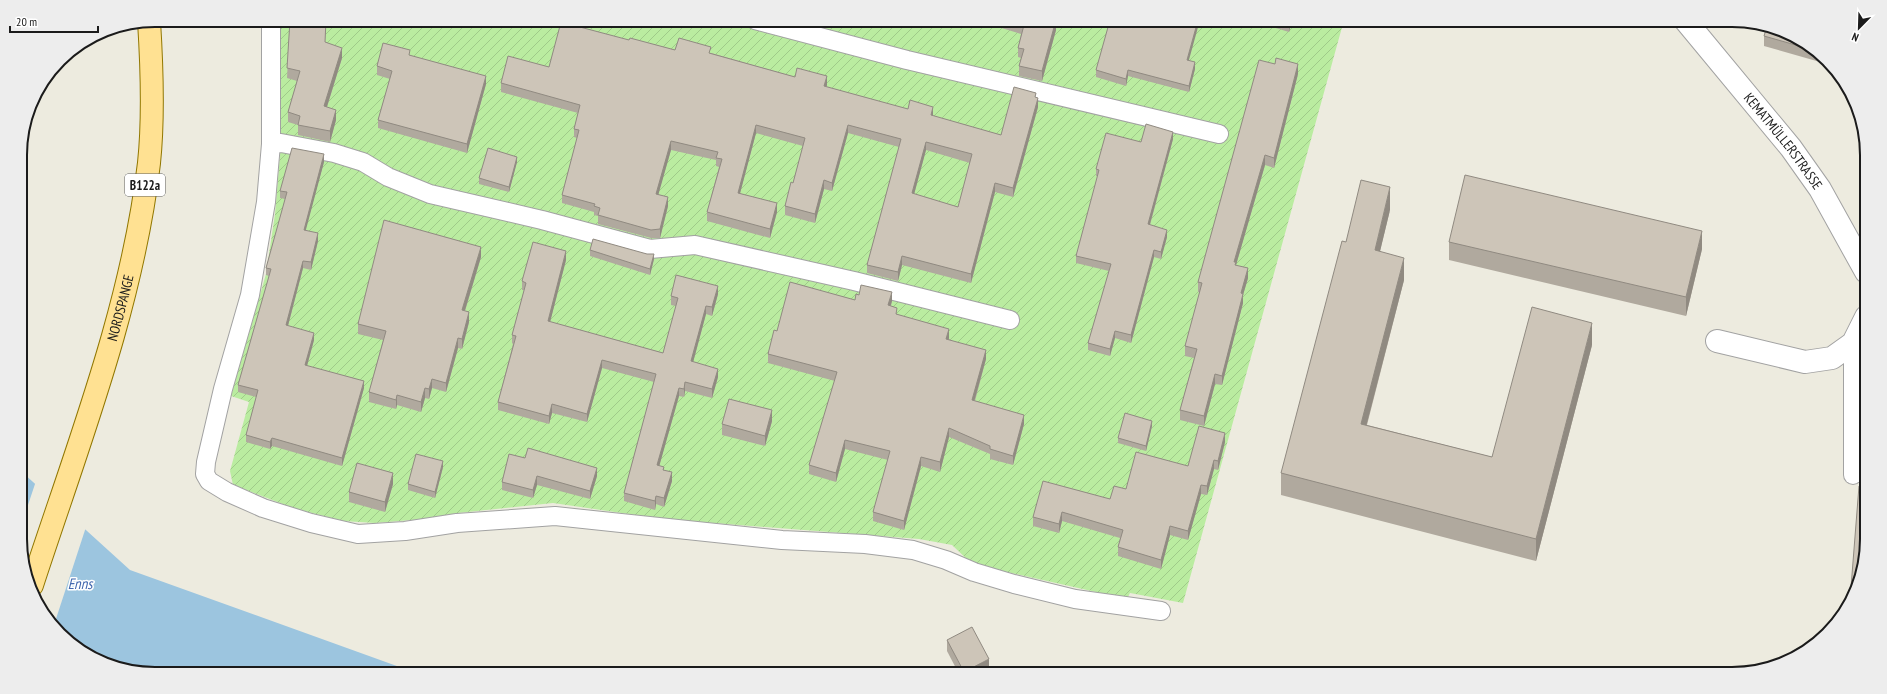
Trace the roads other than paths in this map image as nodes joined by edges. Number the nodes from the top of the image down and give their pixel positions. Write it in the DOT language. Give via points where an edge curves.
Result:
graph roads {
  1 [pos="149,27"];
  2 [pos="271,27"];
  3 [pos="782,27"];
  4 [pos="1691,27"];
  5 [pos="1219,134"];
  6 [pos="271,144"];
  7 [pos="1860,261"];
  8 [pos="1010,320"];
  9 [pos="1860,329"];
  10 [pos="1717,341"];
  11 [pos="1853,343"];
  12 [pos="1853,475"];
  13 [pos="34,579"];
  14 [pos="1161,611"];
  1 -- 13 [label="main road, NORDSPANGE / B122a" via="153,82 149,163 135,245 110,346"];
  2 -- 6 [label="lane"];
  3 -- 5 [label="lane" via="907,60"];
  4 -- 7 [label="street, KEMATMÜLLERSTRASSE" via="1791,148 1820,189"];
  6 -- 8 [label="lane" via="281,143 334,152 363,162 388,177 430,194 650,249 695,245"];
  6 -- 14 [label="lane" via="266,202 251,288 236,348 222,389 206,462 205,474 209,481 227,492 263,508 358,534 555,516 782,540 865,544 913,550 1014,584 1075,599"];
  9 -- 11 [label="street"];
  10 -- 11 [label="street" via="1805,362 1832,358"];
  11 -- 12 [label="lane"];
}
